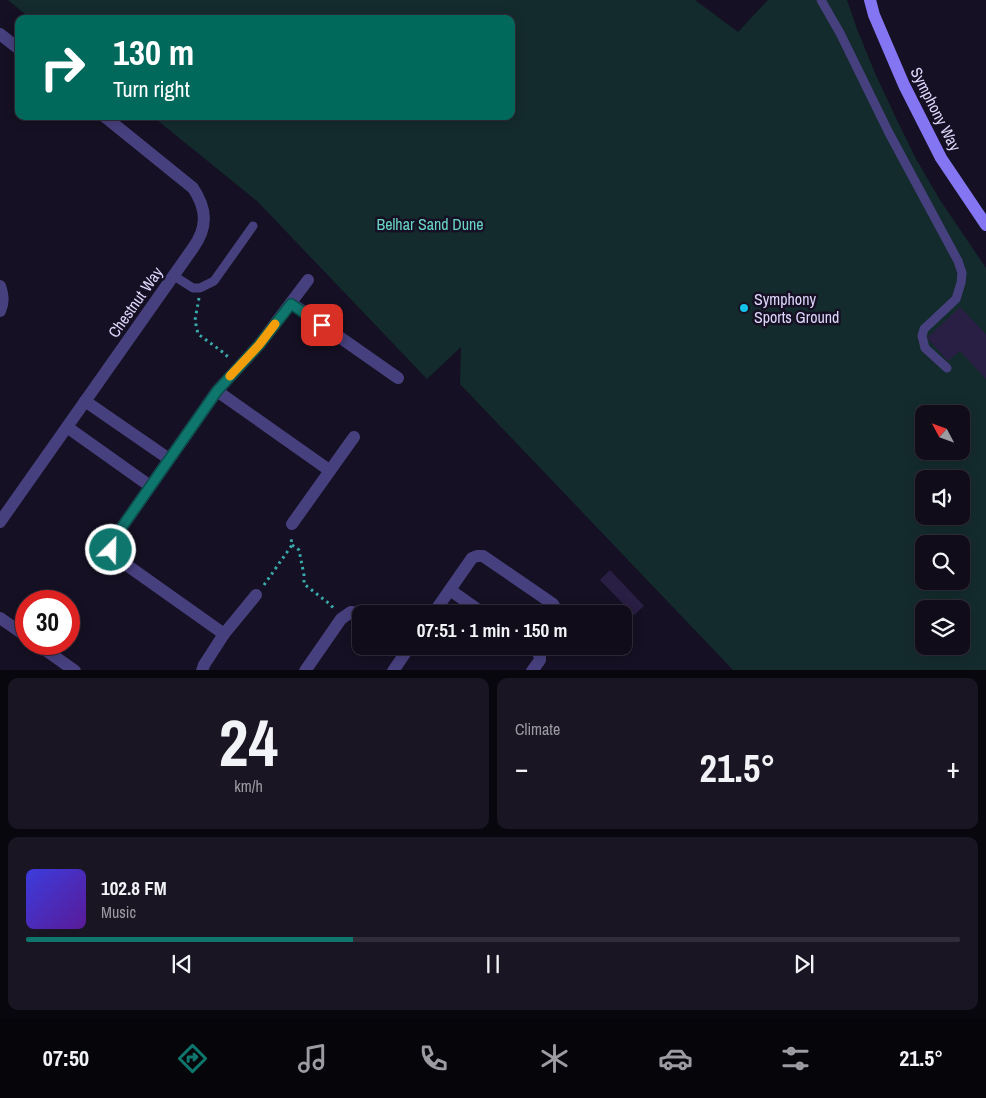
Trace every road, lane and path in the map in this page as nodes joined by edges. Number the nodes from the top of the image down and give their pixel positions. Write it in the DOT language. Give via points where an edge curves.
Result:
graph roads {
  1 [pos="821,0"];
  2 [pos="870,0"];
  3 [pos="0,34"];
  4 [pos="15,46"];
  5 [pos="109,120"];
  6 [pos="986,225"];
  7 [pos="253,226"];
  8 [pos="174,276"];
  9 [pos="308,280"];
  10 [pos="0,286"];
  11 [pos="200,288"];
  12 [pos="291,304"];
  13 [pos="0,312"];
  14 [pos="238,368"];
  15 [pos="946,368"];
  16 [pos="398,378"];
  17 [pos="217,391"];
  18 [pos="85,401"];
  19 [pos="67,427"];
  20 [pos="354,437"];
  21 [pos="169,459"];
  22 [pos="329,470"];
  23 [pos="150,486"];
  24 [pos="0,522"];
  25 [pos="292,524"];
  26 [pos="292,545"];
  27 [pos="450,590"];
  28 [pos="256,595"];
  29 [pos="439,605"];
  30 [pos="471,605"];
  31 [pos="554,605"];
  32 [pos="352,612"];
  33 [pos="0,618"];
  34 [pos="341,619"];
  35 [pos="15,628"];
  36 [pos="224,634"];
  37 [pos="53,655"];
  38 [pos="404,655"];
  39 [pos="539,655"];
  40 [pos="75,670"];
  41 [pos="202,670"];
  42 [pos="305,670"];
  43 [pos="393,670"];
  44 [pos="532,670"];
  1 -- 15 [label="lane" via="958,261 962,273 956,299 924,330 922,336 926,348"];
  2 -- 6 [label="main road, Symphony Way" via="904,85 941,158"];
  3 -- 4 [label="street"];
  5 -- 8 [label="street, Chestnut Way" via="187,182 202,203 204,222 199,240"];
  7 -- 11 [label="lane" via="214,282"];
  8 -- 11 [label="lane" via="193,288"];
  8 -- 18 [label="street, Chestnut Way"];
  9 -- 12 [label="street"];
  10 -- 13 [label="street" via="3,294"];
  11 -- 14 [label="path" via="195,320 198,334"];
  12 -- 14 [label="street"];
  12 -- 16 [label="street"];
  14 -- 17 [label="street"];
  17 -- 21 [label="street"];
  17 -- 22 [label="street"];
  18 -- 19 [label="street, Chestnut Way"];
  18 -- 21 [label="street"];
  19 -- 23 [label="street"];
  19 -- 24 [label="street, Chestnut Way"];
  20 -- 22 [label="street"];
  21 -- 23 [label="street"];
  22 -- 25 [label="street"];
  23 -- 36 [label="street" via="115,537 111,550 114,556"];
  25 -- 26 [label="path"];
  26 -- 28 [label="path"];
  26 -- 34 [label="path" via="299,550 304,584 331,604"];
  27 -- 29 [label="street"];
  27 -- 30 [label="street"];
  27 -- 31 [label="street" via="472,558 483,556"];
  28 -- 36 [label="street"];
  32 -- 34 [label="street"];
  33 -- 35 [label="street"];
  34 -- 42 [label="street"];
  36 -- 41 [label="street"];
  37 -- 40 [label="street"];
  38 -- 43 [label="street"];
  39 -- 44 [label="street" via="540,660"];
}
